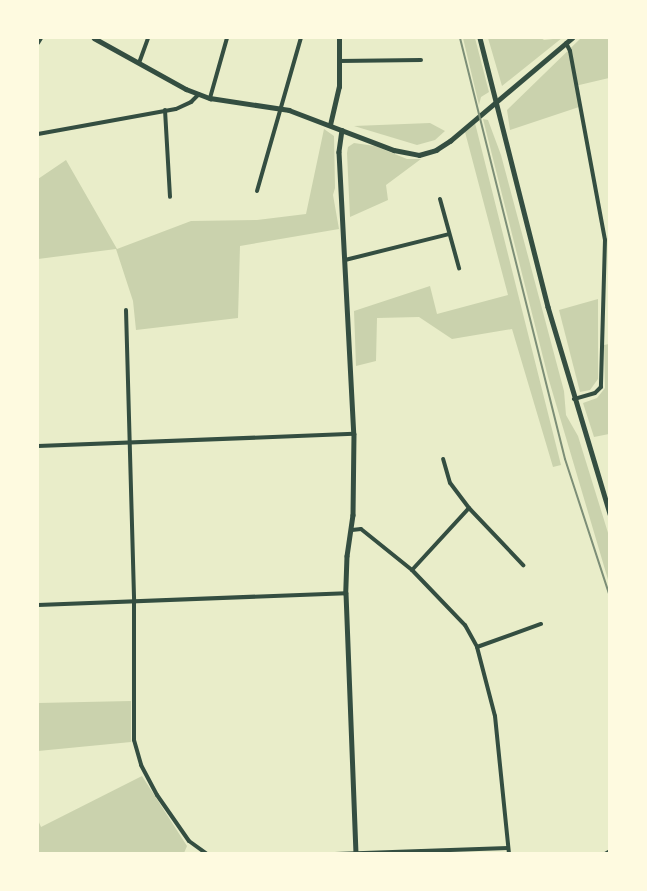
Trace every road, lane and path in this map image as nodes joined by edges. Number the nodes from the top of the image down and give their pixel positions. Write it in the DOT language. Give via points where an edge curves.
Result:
graph roads {
  1 [pos="41,38"];
  2 [pos="94,38"];
  3 [pos="148,38"];
  4 [pos="227,38"];
  5 [pos="301,38"];
  6 [pos="339,38"];
  7 [pos="480,38"];
  8 [pos="572,38"];
  9 [pos="38,43"];
  10 [pos="566,43"];
  11 [pos="421,60"];
  12 [pos="339,61"];
  13 [pos="139,63"];
  14 [pos="199,94"];
  15 [pos="210,98"];
  16 [pos="496,102"];
  17 [pos="283,108"];
  18 [pos="165,110"];
  19 [pos="330,125"];
  20 [pos="342,130"];
  21 [pos="38,134"];
  22 [pos="256,191"];
  23 [pos="170,197"];
  24 [pos="440,199"];
  25 [pos="449,234"];
  26 [pos="346,260"];
  27 [pos="459,268"];
  28 [pos="126,310"];
  29 [pos="574,400"];
  30 [pos="354,434"];
  31 [pos="131,441"];
  32 [pos="38,446"];
  33 [pos="443,459"];
  34 [pos="469,508"];
  35 [pos="610,514"];
  36 [pos="352,530"];
  37 [pos="523,565"];
  38 [pos="412,570"];
  39 [pos="346,593"];
  40 [pos="134,603"];
  41 [pos="38,605"];
  42 [pos="541,624"];
  43 [pos="477,647"];
  44 [pos="508,848"];
  45 [pos="610,850"];
  46 [pos="356,852"];
  47 [pos="207,854"];
  48 [pos="335,854"];
  49 [pos="510,854"];
  50 [pos="606,854"];
  1 -- 9 [label="street"];
  2 -- 13 [label="street"];
  3 -- 13 [label="street"];
  4 -- 15 [label="street"];
  5 -- 17 [label="street"];
  6 -- 12 [label="street"];
  7 -- 16 [label="street"];
  8 -- 10 [label="street"];
  10 -- 16 [label="street"];
  10 -- 29 [label="street" via="604,240 601,387 595,393"];
  11 -- 12 [label="street"];
  12 -- 19 [label="street" via="337,108"];
  13 -- 14 [label="street"];
  14 -- 15 [label="street"];
  14 -- 18 [label="street" via="185,106"];
  15 -- 17 [label="street"];
  16 -- 20 [label="street" via="450,141 427,154 410,155"];
  16 -- 29 [label="street"];
  17 -- 19 [label="street"];
  17 -- 22 [label="street"];
  18 -- 21 [label="street"];
  18 -- 23 [label="street"];
  19 -- 20 [label="street"];
  20 -- 26 [label="street" via="338,152"];
  24 -- 25 [label="street"];
  25 -- 26 [label="street"];
  25 -- 27 [label="street"];
  26 -- 30 [label="street"];
  28 -- 31 [label="street"];
  29 -- 35 [label="street"];
  30 -- 31 [label="street"];
  30 -- 36 [label="street"];
  31 -- 32 [label="street"];
  31 -- 40 [label="street"];
  33 -- 34 [label="street" via="450,483"];
  34 -- 37 [label="street"];
  34 -- 38 [label="street"];
  36 -- 38 [label="street" via="361,529"];
  36 -- 39 [label="street" via="347,556"];
  38 -- 43 [label="street" via="465,625"];
  39 -- 40 [label="street"];
  39 -- 46 [label="street"];
  40 -- 41 [label="street"];
  40 -- 47 [label="street" via="134,740 138,756 157,795 189,841"];
  42 -- 43 [label="street"];
  43 -- 44 [label="street" via="496,716"];
  44 -- 46 [label="street"];
  44 -- 49 [label="street"];
  45 -- 50 [label="street"];
  46 -- 48 [label="street"];
}
